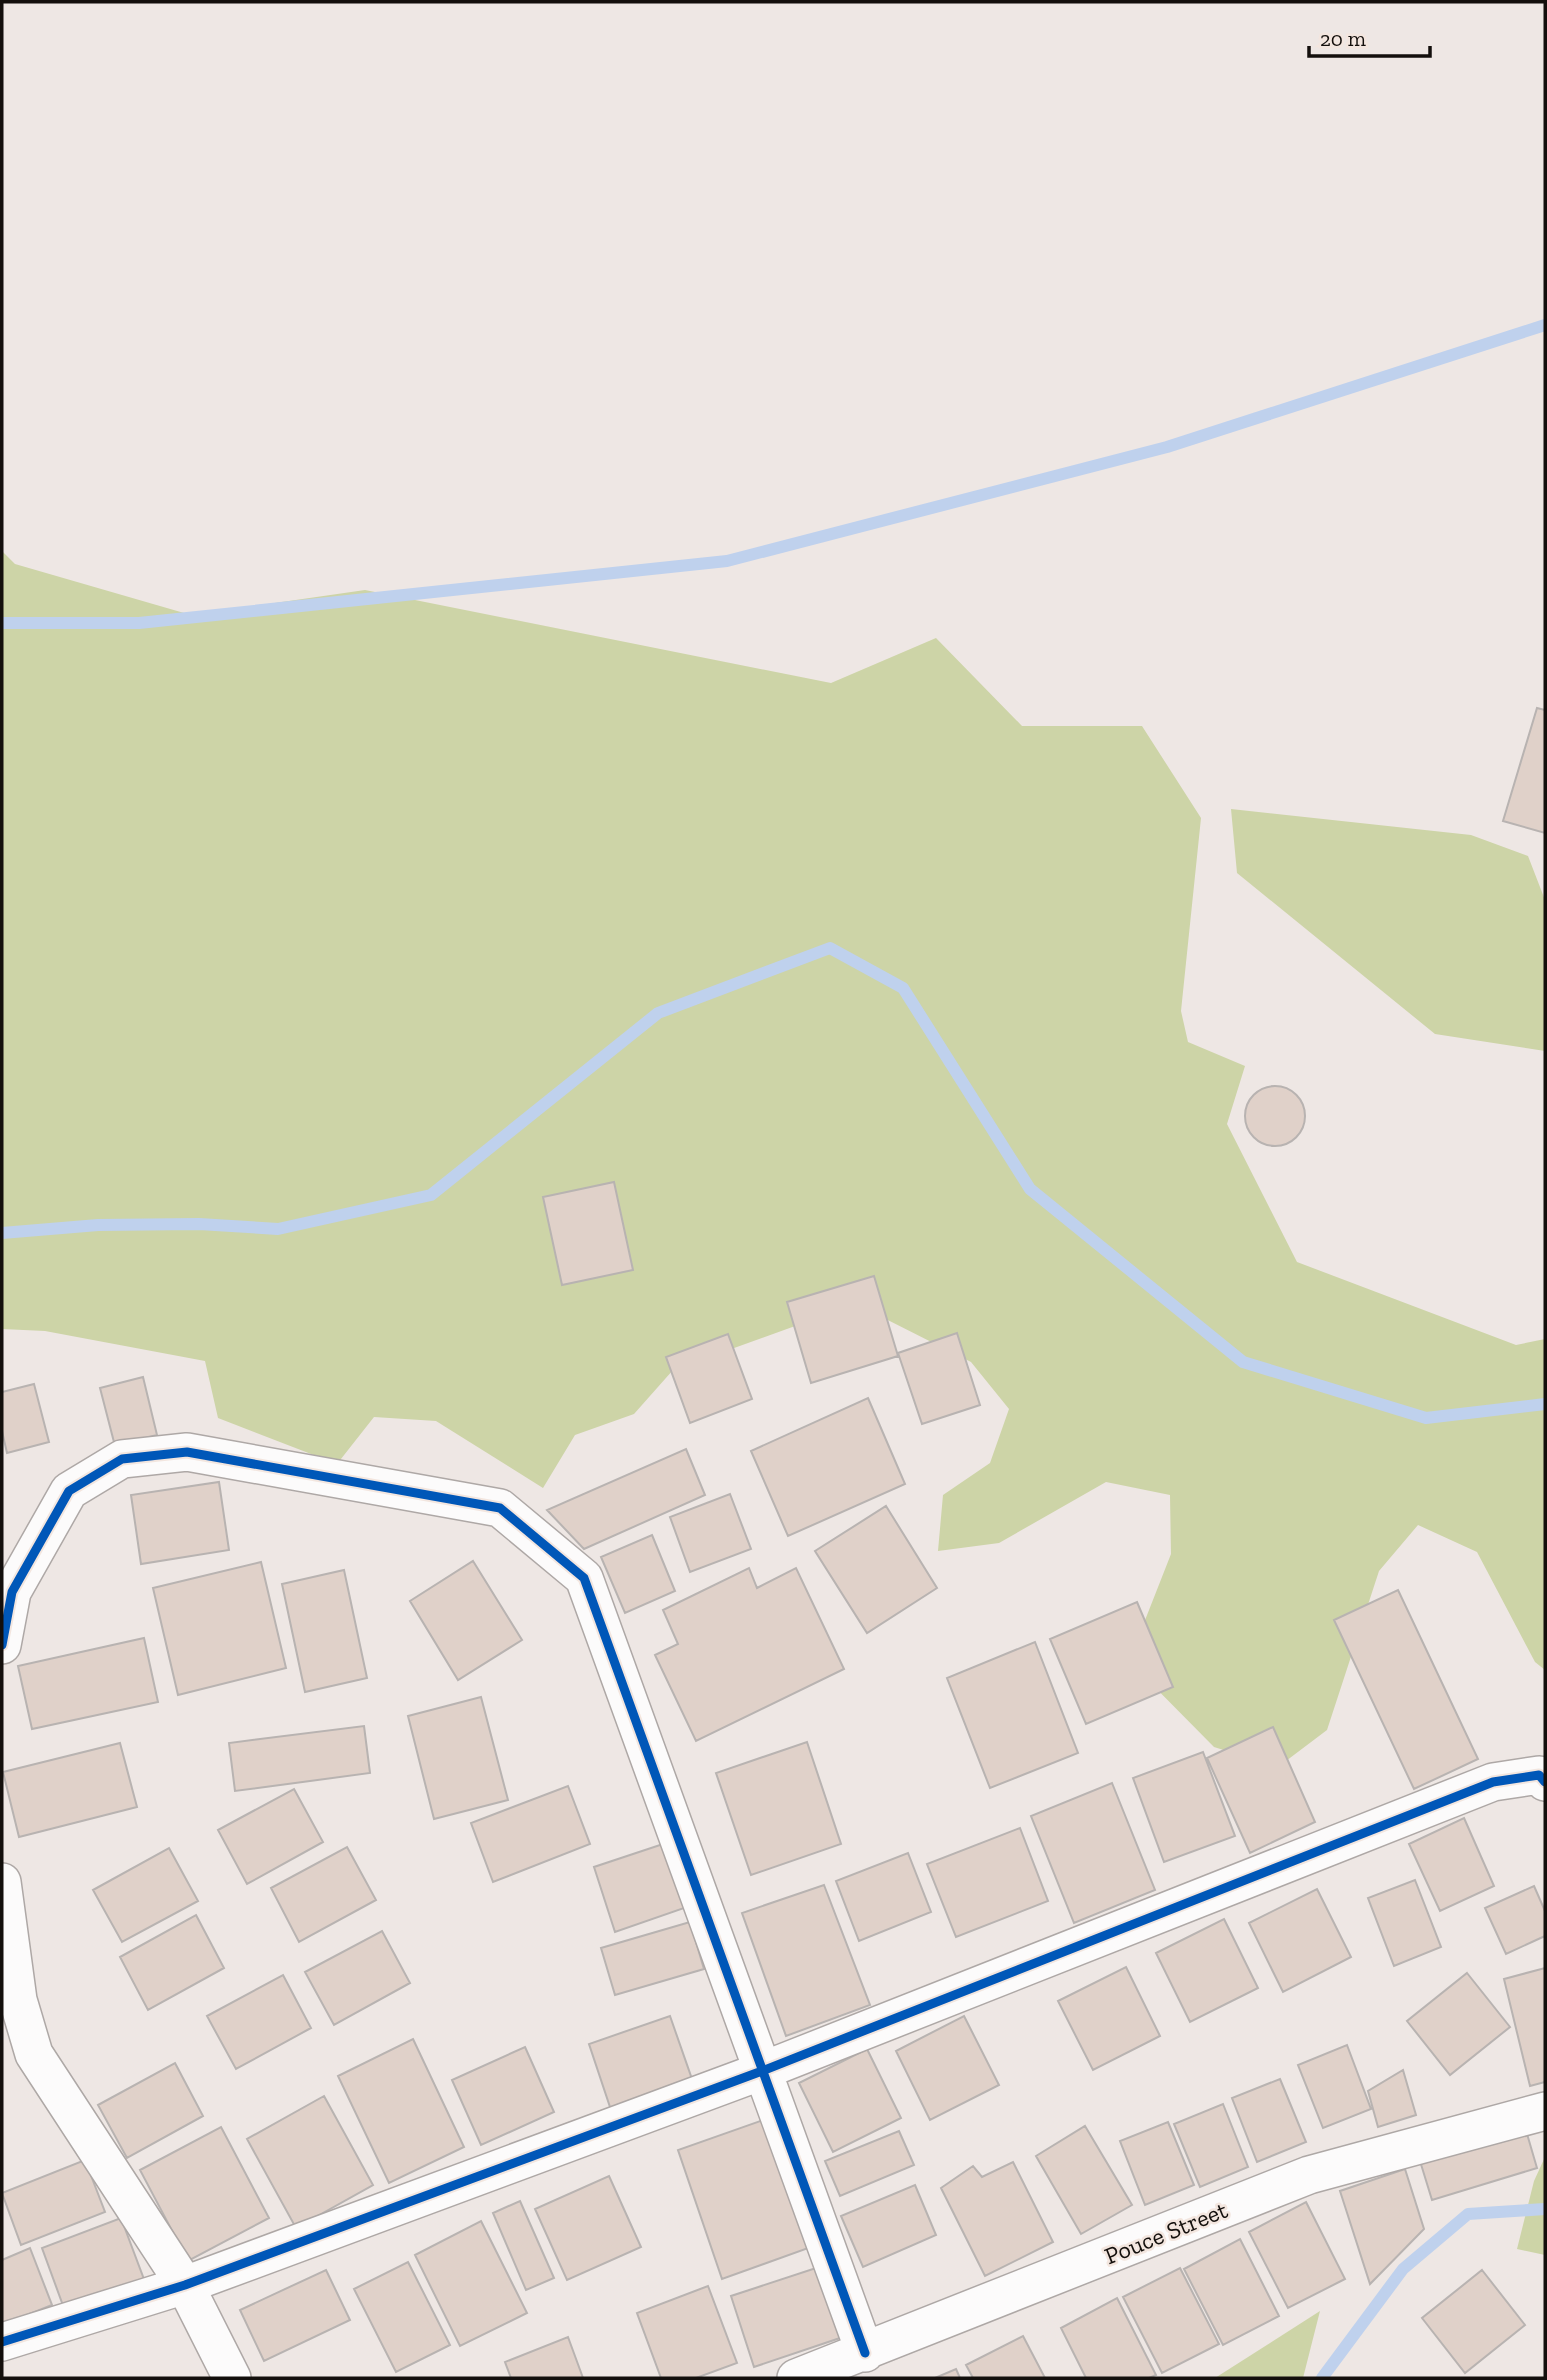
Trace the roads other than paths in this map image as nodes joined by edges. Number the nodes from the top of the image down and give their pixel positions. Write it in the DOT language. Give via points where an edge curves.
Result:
graph roads {
  1 [pos="2,1644"];
  2 [pos="1545,1782"];
  3 [pos="2,1882"];
  4 [pos="762,2071"];
  5 [pos="1545,2111"];
  6 [pos="185,2285"];
  7 [pos="2,2342"];
  8 [pos="866,2353"];
  9 [pos="232,2378"];
  10 [pos="796,2378"];
  1 -- 4 [label="street" via="12,1592 69,1491 122,1459 187,1452 500,1508 584,1578"];
  2 -- 4 [label="street" via="1539,1775 1493,1782"];
  3 -- 6 [label="street" via="18,2000 34,2054"];
  4 -- 6 [label="street"];
  4 -- 8 [label="street"];
  5 -- 8 [label="street, Pouce Street" via="1309,2175"];
  6 -- 7 [label="street"];
  6 -- 9 [label="street"];
  8 -- 10 [label="street, Pouce Street"];
}
